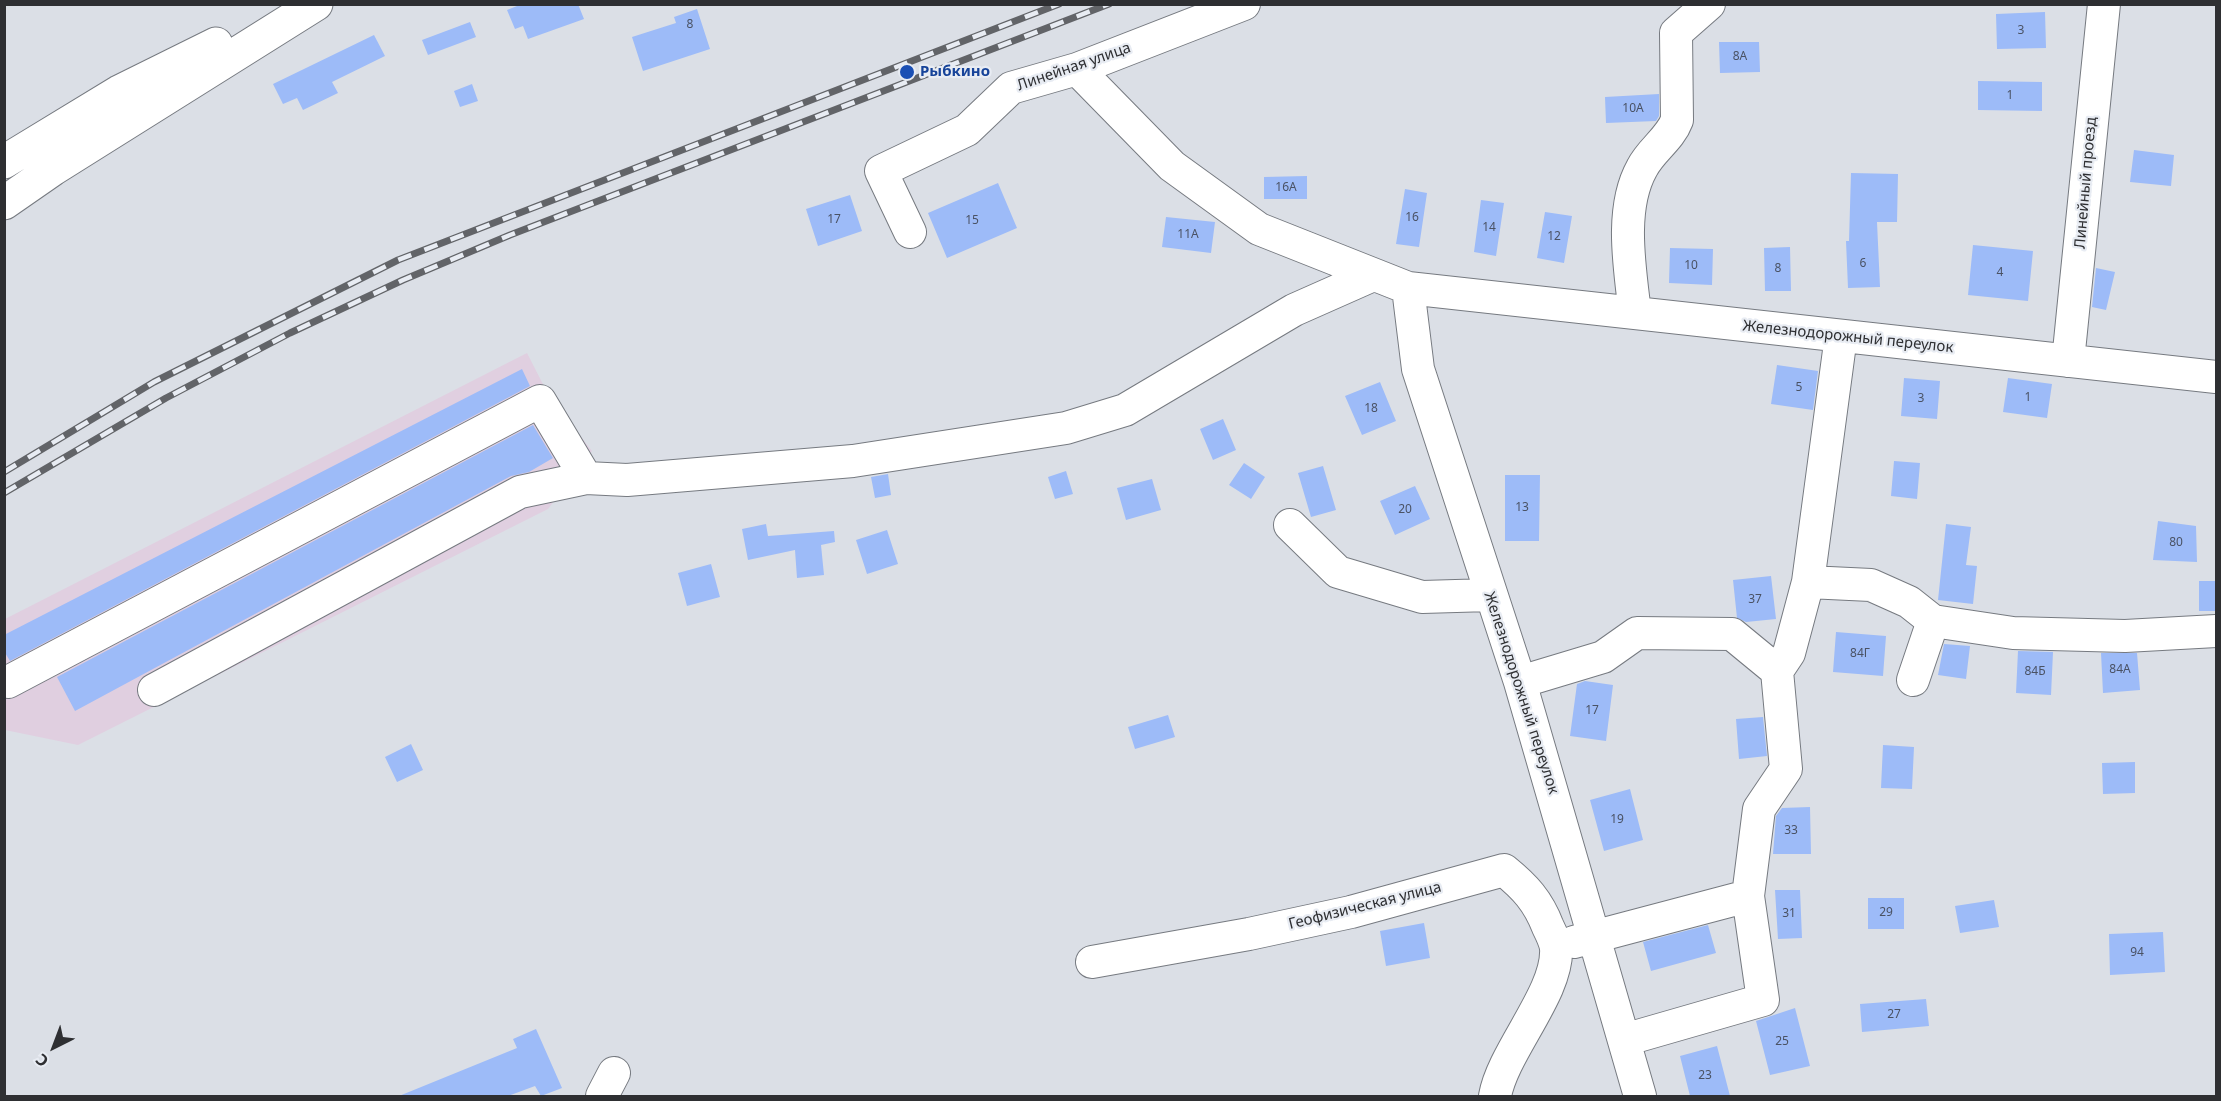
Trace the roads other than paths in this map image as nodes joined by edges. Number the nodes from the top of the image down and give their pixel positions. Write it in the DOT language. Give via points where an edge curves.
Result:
graph roads {
  1 [pos="302,4"];
  2 [pos="316,4"];
  3 [pos="1244,4"];
  4 [pos="1709,4"];
  5 [pos="2104,4"];
  6 [pos="1077,69"];
  7 [pos="4,162"];
  8 [pos="4,203"];
  9 [pos="910,232"];
  10 [pos="1373,275"];
  11 [pos="1408,288"];
  12 [pos="1635,314"];
  13 [pos="1841,336"];
  14 [pos="2068,361"];
  15 [pos="2217,377"];
  16 [pos="586,478"];
  17 [pos="1290,525"];
  18 [pos="1808,582"];
  19 [pos="1490,595"];
  20 [pos="1933,621"];
  21 [pos="2217,631"];
  22 [pos="1777,671"];
  23 [pos="1913,680"];
  24 [pos="8,682"];
  25 [pos="1520,682"];
  26 [pos="154,690"];
  27 [pos="1748,896"];
  28 [pos="1594,936"];
  29 [pos="1556,947"];
  30 [pos="1092,962"];
  31 [pos="1624,1040"];
  32 [pos="1495,1096"];
  33 [pos="1640,1096"];
  1 -- 7 [label="main road" via="119,92"];
  2 -- 8 [label="main road"];
  3 -- 6 [label="street, Линейная улица"];
  4 -- 12 [label="street" via="1676,33 1677,120 1635,182 1627,243"];
  5 -- 14 [label="street, Линейный проезд"];
  6 -- 9 [label="street, Линейная улица" via="1011,88 967,130 881,171"];
  6 -- 10 [label="street, Железнодорожный переулок" via="1172,166 1259,229"];
  10 -- 11 [label="street, Железнодорожный переулок"];
  10 -- 16 [label="street" via="1294,310 1125,410 1066,428 853,461 627,480"];
  11 -- 12 [label="street, Железнодорожный переулок"];
  11 -- 19 [label="street, Железнодорожный переулок" via="1418,369"];
  12 -- 13 [label="street, Железнодорожный переулок"];
  13 -- 14 [label="street, Железнодорожный переулок"];
  13 -- 18 [label="street"];
  14 -- 15 [label="street, Железнодорожный переулок"];
  16 -- 24 [label="street" via="540,401"];
  16 -- 26 [label="street" via="520,492"];
  17 -- 19 [label="street" via="1338,572 1422,597"];
  18 -- 20 [label="street" via="1871,585 1909,602"];
  18 -- 22 [label="street" via="1789,653"];
  19 -- 25 [label="street, Железнодорожный переулок"];
  20 -- 21 [label="street" via="2013,633 2125,636"];
  20 -- 23 [label="street"];
  22 -- 25 [label="street" via="1732,634 1637,633 1603,657"];
  22 -- 27 [label="street" via="1786,769 1759,809"];
  25 -- 28 [label="street, Железнодорожный переулок"];
  27 -- 28 [label="street"];
  27 -- 31 [label="street" via="1763,1000"];
  28 -- 29 [label="street"];
  28 -- 31 [label="street, Железнодорожный переулок"];
  29 -- 30 [label="street, Геофизическая улица" via="1536,901 1527,888 1504,870 1351,912"];
  29 -- 32 [label="street" via="1555,966 1498,1079"];
  31 -- 33 [label="street, Железнодорожный переулок"];
}
